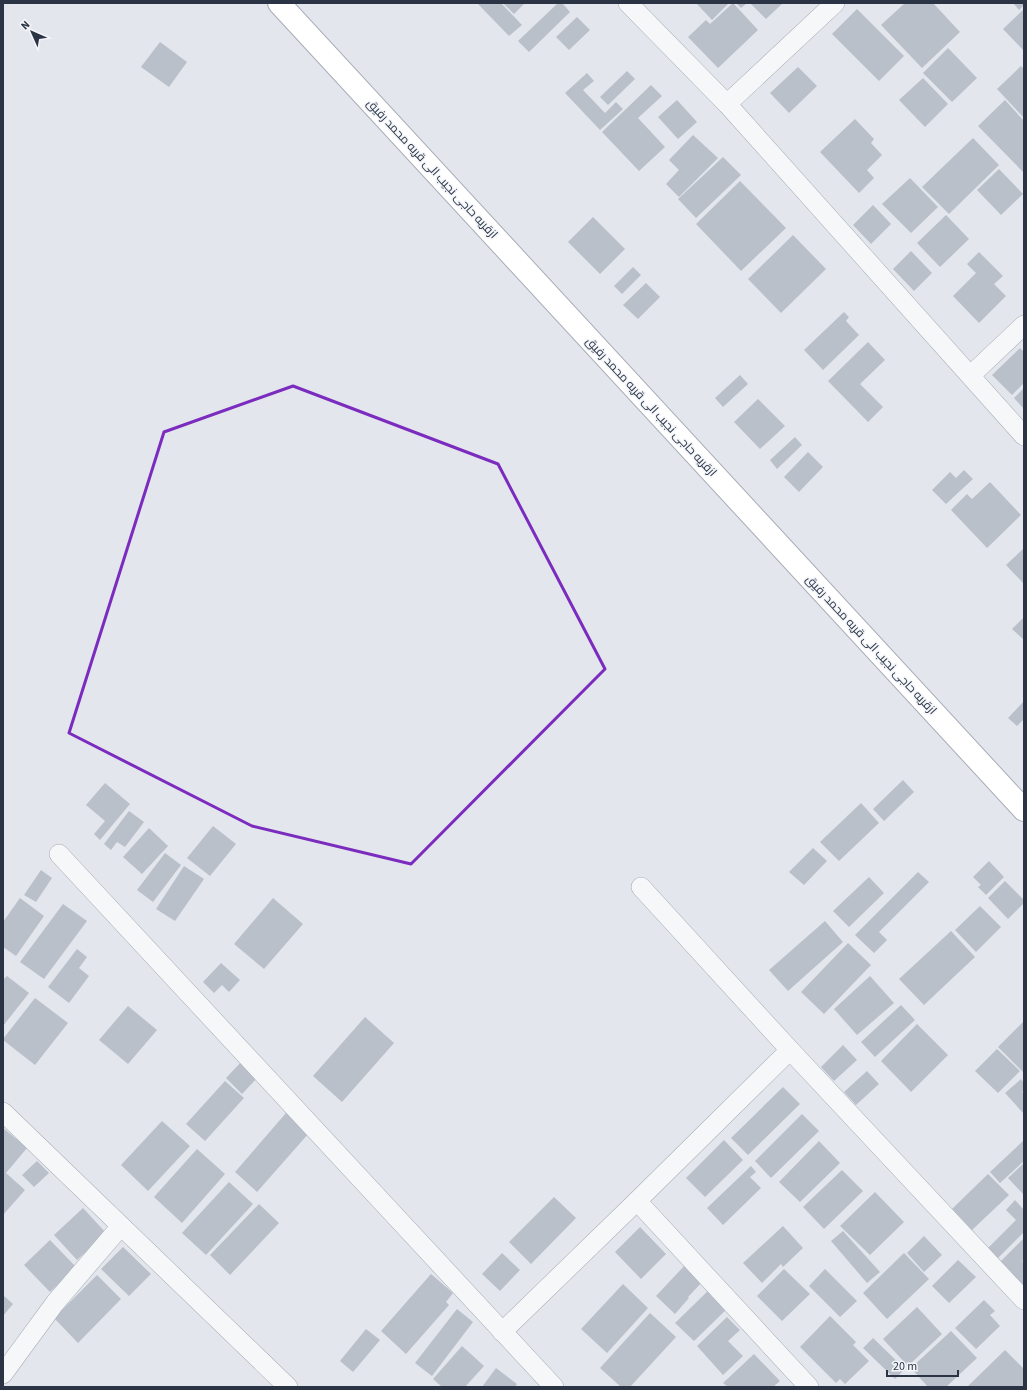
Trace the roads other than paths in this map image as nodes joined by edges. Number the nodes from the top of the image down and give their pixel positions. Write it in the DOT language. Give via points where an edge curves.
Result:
graph roads {
  1 [pos="279,3"];
  2 [pos="628,3"];
  3 [pos="835,3"];
  4 [pos="727,104"];
  5 [pos="1024,325"];
  6 [pos="971,375"];
  7 [pos="1024,436"];
  8 [pos="1024,810"];
  9 [pos="59,854"];
  10 [pos="641,887"];
  11 [pos="790,1050"];
  12 [pos="3,1112"];
  13 [pos="637,1201"];
  14 [pos="121,1226"];
  15 [pos="1024,1300"];
  16 [pos="502,1332"];
  17 [pos="3,1374"];
  18 [pos="288,1387"];
  19 [pos="554,1387"];
  20 [pos="809,1387"];
  1 -- 8 [label="main road, ازقریه حاجی نجیب الی قریه محمد رفیق"];
  2 -- 4 [label="street"];
  3 -- 4 [label="street"];
  4 -- 6 [label="street"];
  5 -- 6 [label="street"];
  6 -- 7 [label="street"];
  9 -- 16 [label="street"];
  10 -- 11 [label="street"];
  11 -- 13 [label="street"];
  11 -- 15 [label="street"];
  12 -- 14 [label="street"];
  13 -- 16 [label="street"];
  13 -- 20 [label="street"];
  14 -- 17 [label="street" via="55,1303"];
  14 -- 18 [label="street"];
  16 -- 19 [label="street"];
}
